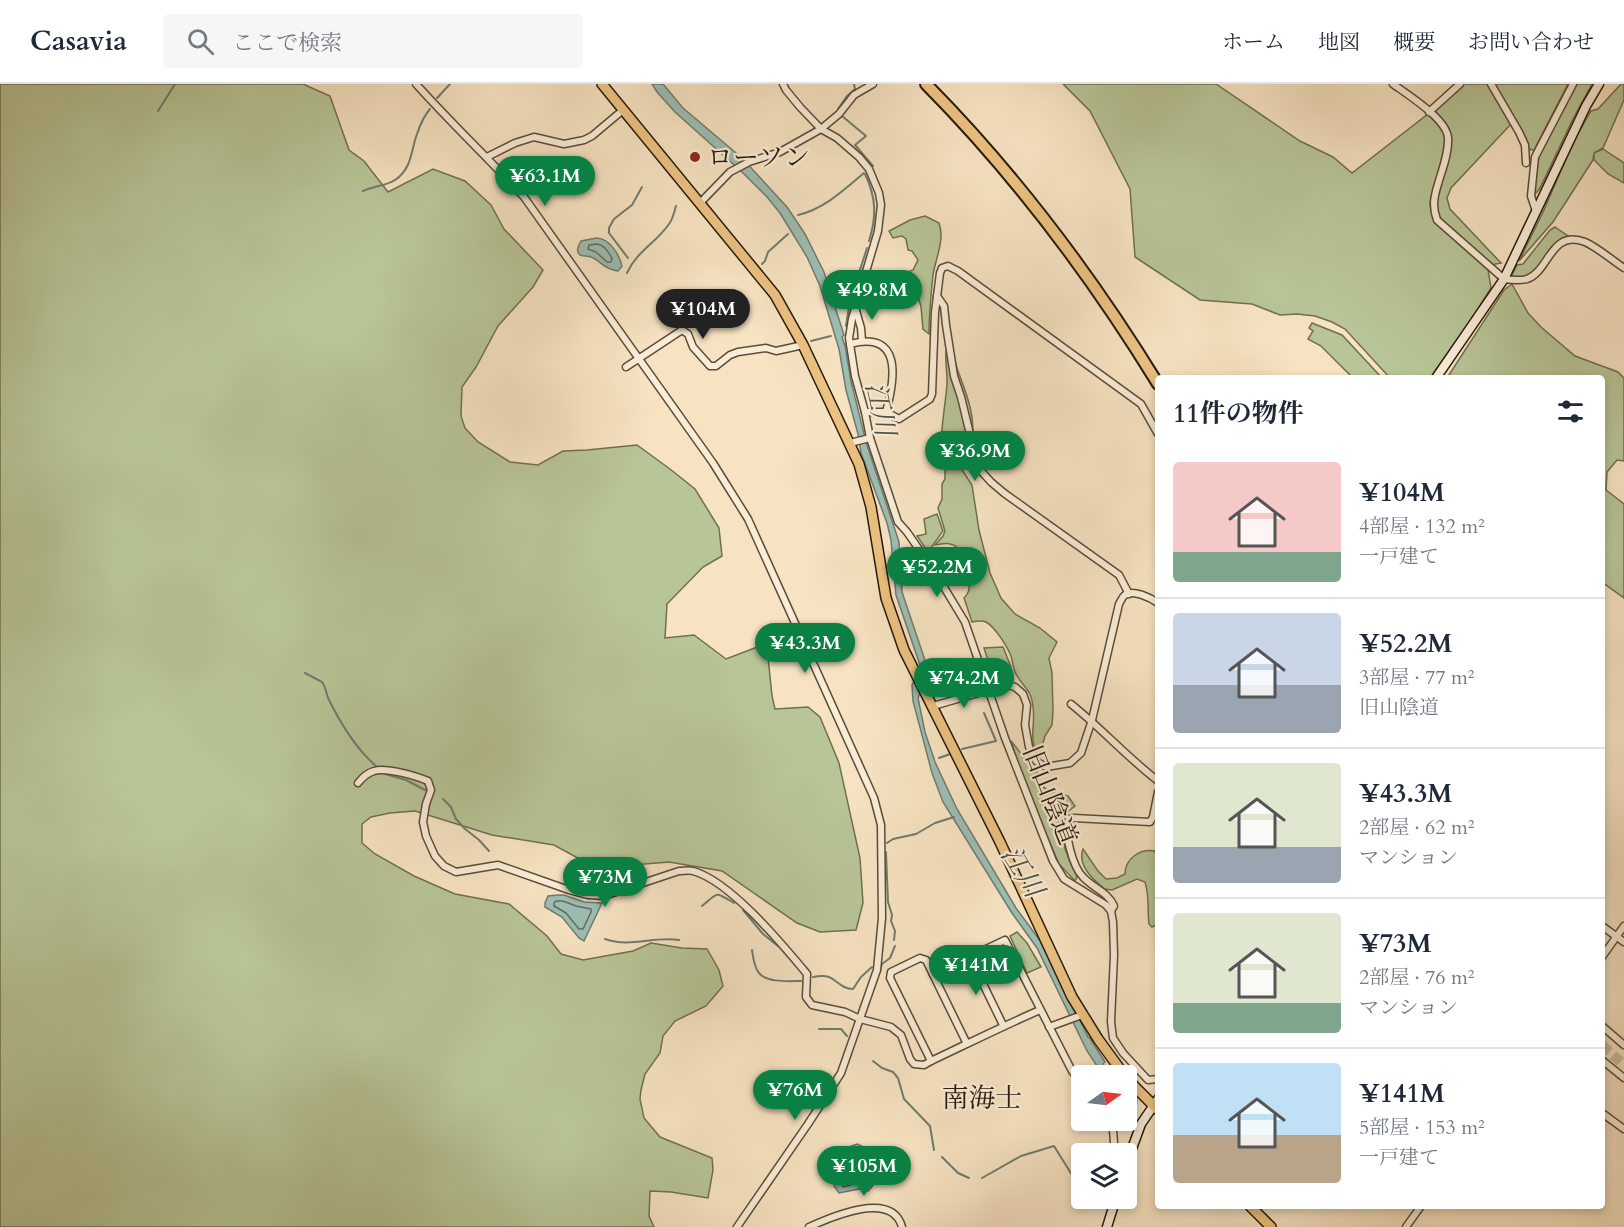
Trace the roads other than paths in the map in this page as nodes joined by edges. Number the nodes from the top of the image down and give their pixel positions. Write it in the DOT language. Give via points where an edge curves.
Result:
graph roads {
  1 [pos="416,84"];
  2 [pos="602,84"];
  3 [pos="783,84"];
  4 [pos="873,84"];
  5 [pos="926,84"];
  6 [pos="932,84"];
  7 [pos="1393,84"];
  8 [pos="1460,84"];
  9 [pos="1491,84"];
  10 [pos="1573,84"];
  11 [pos="1599,84"];
  12 [pos="622,110"];
  13 [pos="1429,112"];
  14 [pos="821,129"];
  15 [pos="1525,150"];
  16 [pos="487,157"];
  17 [pos="1535,157"];
  18 [pos="1526,163"];
  19 [pos="700,203"];
  20 [pos="1536,211"];
  21 [pos="1624,268"];
  22 [pos="1504,279"];
  23 [pos="937,296"];
  24 [pos="855,307"];
  25 [pos="862,341"];
  26 [pos="850,344"];
  27 [pos="803,345"];
  28 [pos="638,358"];
  29 [pos="626,367"];
  30 [pos="1159,375"];
  31 [pos="1438,375"];
  32 [pos="1155,379"];
  33 [pos="865,412"];
  34 [pos="886,412"];
  35 [pos="1155,429"];
  36 [pos="869,438"];
  37 [pos="853,442"];
  38 [pos="1129,594"];
  39 [pos="1155,601"];
  40 [pos="989,690"];
  41 [pos="1071,704"];
  42 [pos="933,706"];
  43 [pos="1092,720"];
  44 [pos="1155,778"];
  45 [pos="358,783"];
  46 [pos="1155,807"];
  47 [pos="1111,911"];
  48 [pos="1624,926"];
  49 [pos="1605,928"];
  50 [pos="1616,937"];
  51 [pos="1624,942"];
  52 [pos="1605,953"];
  53 [pos="970,957"];
  54 [pos="933,974"];
  55 [pos="1040,1010"];
  56 [pos="1082,1015"];
  57 [pos="860,1019"];
  58 [pos="1003,1025"];
  59 [pos="1048,1027"];
  60 [pos="1605,1029"];
  61 [pos="967,1044"];
  62 [pos="1624,1045"];
  63 [pos="931,1061"];
  64 [pos="1605,1062"];
  65 [pos="1118,1065"];
  66 [pos="1071,1069"];
  67 [pos="1624,1078"];
  68 [pos="1155,1079"];
  69 [pos="1137,1087"];
  70 [pos="1155,1104"];
  71 [pos="1155,1106"];
  72 [pos="1605,1115"];
  73 [pos="1624,1129"];
  74 [pos="1134,1143"];
  75 [pos="1113,1209"];
  76 [pos="1253,1209"];
  77 [pos="1419,1209"];
  78 [pos="1108,1226"];
  79 [pos="737,1227"];
  80 [pos="809,1227"];
  81 [pos="902,1227"];
  82 [pos="1271,1227"];
  83 [pos="1406,1227"];
  1 -- 16 [label="street"];
  2 -- 12 [label="main road"];
  3 -- 14 [label="street, 旧山陰道"];
  4 -- 14 [label="street" via="854,95"];
  5 -- 32 [label="highway" via="997,160 1077,260"];
  6 -- 30 [label="highway" via="997,152 1082,257"];
  7 -- 13 [label="street"];
  8 -- 13 [label="street"];
  9 -- 15 [label="street" via="1520,132"];
  10 -- 17 [label="street"];
  11 -- 20 [label="street"];
  12 -- 16 [label="street" via="584,140 564,144 534,137"];
  12 -- 19 [label="main road"];
  13 -- 22 [label="street" via="1442,123 1448,137 1433,201 1437,220"];
  14 -- 19 [label="street" via="780,152 730,172"];
  14 -- 24 [label="street, 旧山陰道" via="860,157 879,193 878,231"];
  15 -- 17 [label="street"];
  15 -- 18 [label="street"];
  16 -- 28 [label="street" via="524,197"];
  17 -- 20 [label="street" via="1531,195"];
  19 -- 27 [label="main road" via="775,295"];
  20 -- 22 [label="street"];
  21 -- 22 [label="street" via="1587,243 1570,241 1555,248 1536,274 1526,279"];
  22 -- 31 [label="street"];
  23 -- 34 [label="street" via="932,397 899,419"];
  23 -- 35 [label="street" via="941,269 948,266 958,271 1141,404"];
  23 -- 38 [label="street" via="944,306 954,376 981,471 1004,493 1119,575"];
  24 -- 25 [label="street"];
  24 -- 26 [label="street, 旧山陰道"];
  25 -- 26 [label="street"];
  25 -- 34 [label="street" via="882,344 892,361"];
  26 -- 33 [label="street, 旧山陰道"];
  27 -- 28 [label="street" via="776,351 766,348 738,352 710,366 682,330"];
  27 -- 37 [label="main road"];
  28 -- 29 [label="street"];
  28 -- 57 [label="street" via="713,463 752,526 874,798 881,825 882,918 877,970"];
  33 -- 34 [label="street"];
  33 -- 36 [label="street, 旧山陰道"];
  36 -- 37 [label="street"];
  36 -- 40 [label="street, 旧山陰道" via="898,522 965,621"];
  37 -- 42 [label="main road" via="871,507 886,598 904,650"];
  38 -- 39 [label="street"];
  38 -- 43 [label="street" via="1119,604"];
  40 -- 42 [label="street"];
  40 -- 43 [label="street" via="1008,686 1023,694 1029,747 1036,761 1046,767 1070,763 1082,753"];
  40 -- 47 [label="street, 旧山陰道" via="1053,861 1064,879"];
  41 -- 43 [label="street"];
  42 -- 56 [label="main road"];
  43 -- 44 [label="street"];
  45 -- 57 [label="street" via="372,771 382,770 428,780 431,790 423,822 426,836 435,856 456,872 498,865 569,890 604,896 679,871 692,870 703,875 720,884 745,907 807,974 806,997 812,1005"];
  46 -- 47 [label="street" via="1150,822 1074,818 1066,826 1076,865 1083,877 1108,896 1114,906"];
  47 -- 68 [label="street" via="1113,1038 1141,1075"];
  48 -- 50 [label="street"];
  49 -- 50 [label="street"];
  50 -- 51 [label="street"];
  50 -- 52 [label="street"];
  53 -- 54 [label="street"];
  53 -- 55 [label="street" via="1005,940"];
  53 -- 58 [label="street"];
  54 -- 61 [label="street"];
  54 -- 63 [label="street" via="926,960 920,958 891,972 890,978"];
  55 -- 58 [label="street"];
  55 -- 59 [label="street"];
  56 -- 59 [label="street"];
  56 -- 65 [label="main road"];
  57 -- 63 [label="street" via="891,1027 901,1035 914,1064"];
  57 -- 79 [label="street" via="841,1073"];
  58 -- 61 [label="street"];
  59 -- 66 [label="street"];
  60 -- 62 [label="street"];
  61 -- 63 [label="street"];
  64 -- 67 [label="street"];
  69 -- 70 [label="main road"];
  71 -- 74 [label="street" via="1141,1124"];
  72 -- 73 [label="street"];
  75 -- 78 [label="street"];
  76 -- 82 [label="main road"];
  77 -- 83 [label="street"];
  80 -- 81 [label="street" via="847,1212 874,1207 889,1210"];
}
